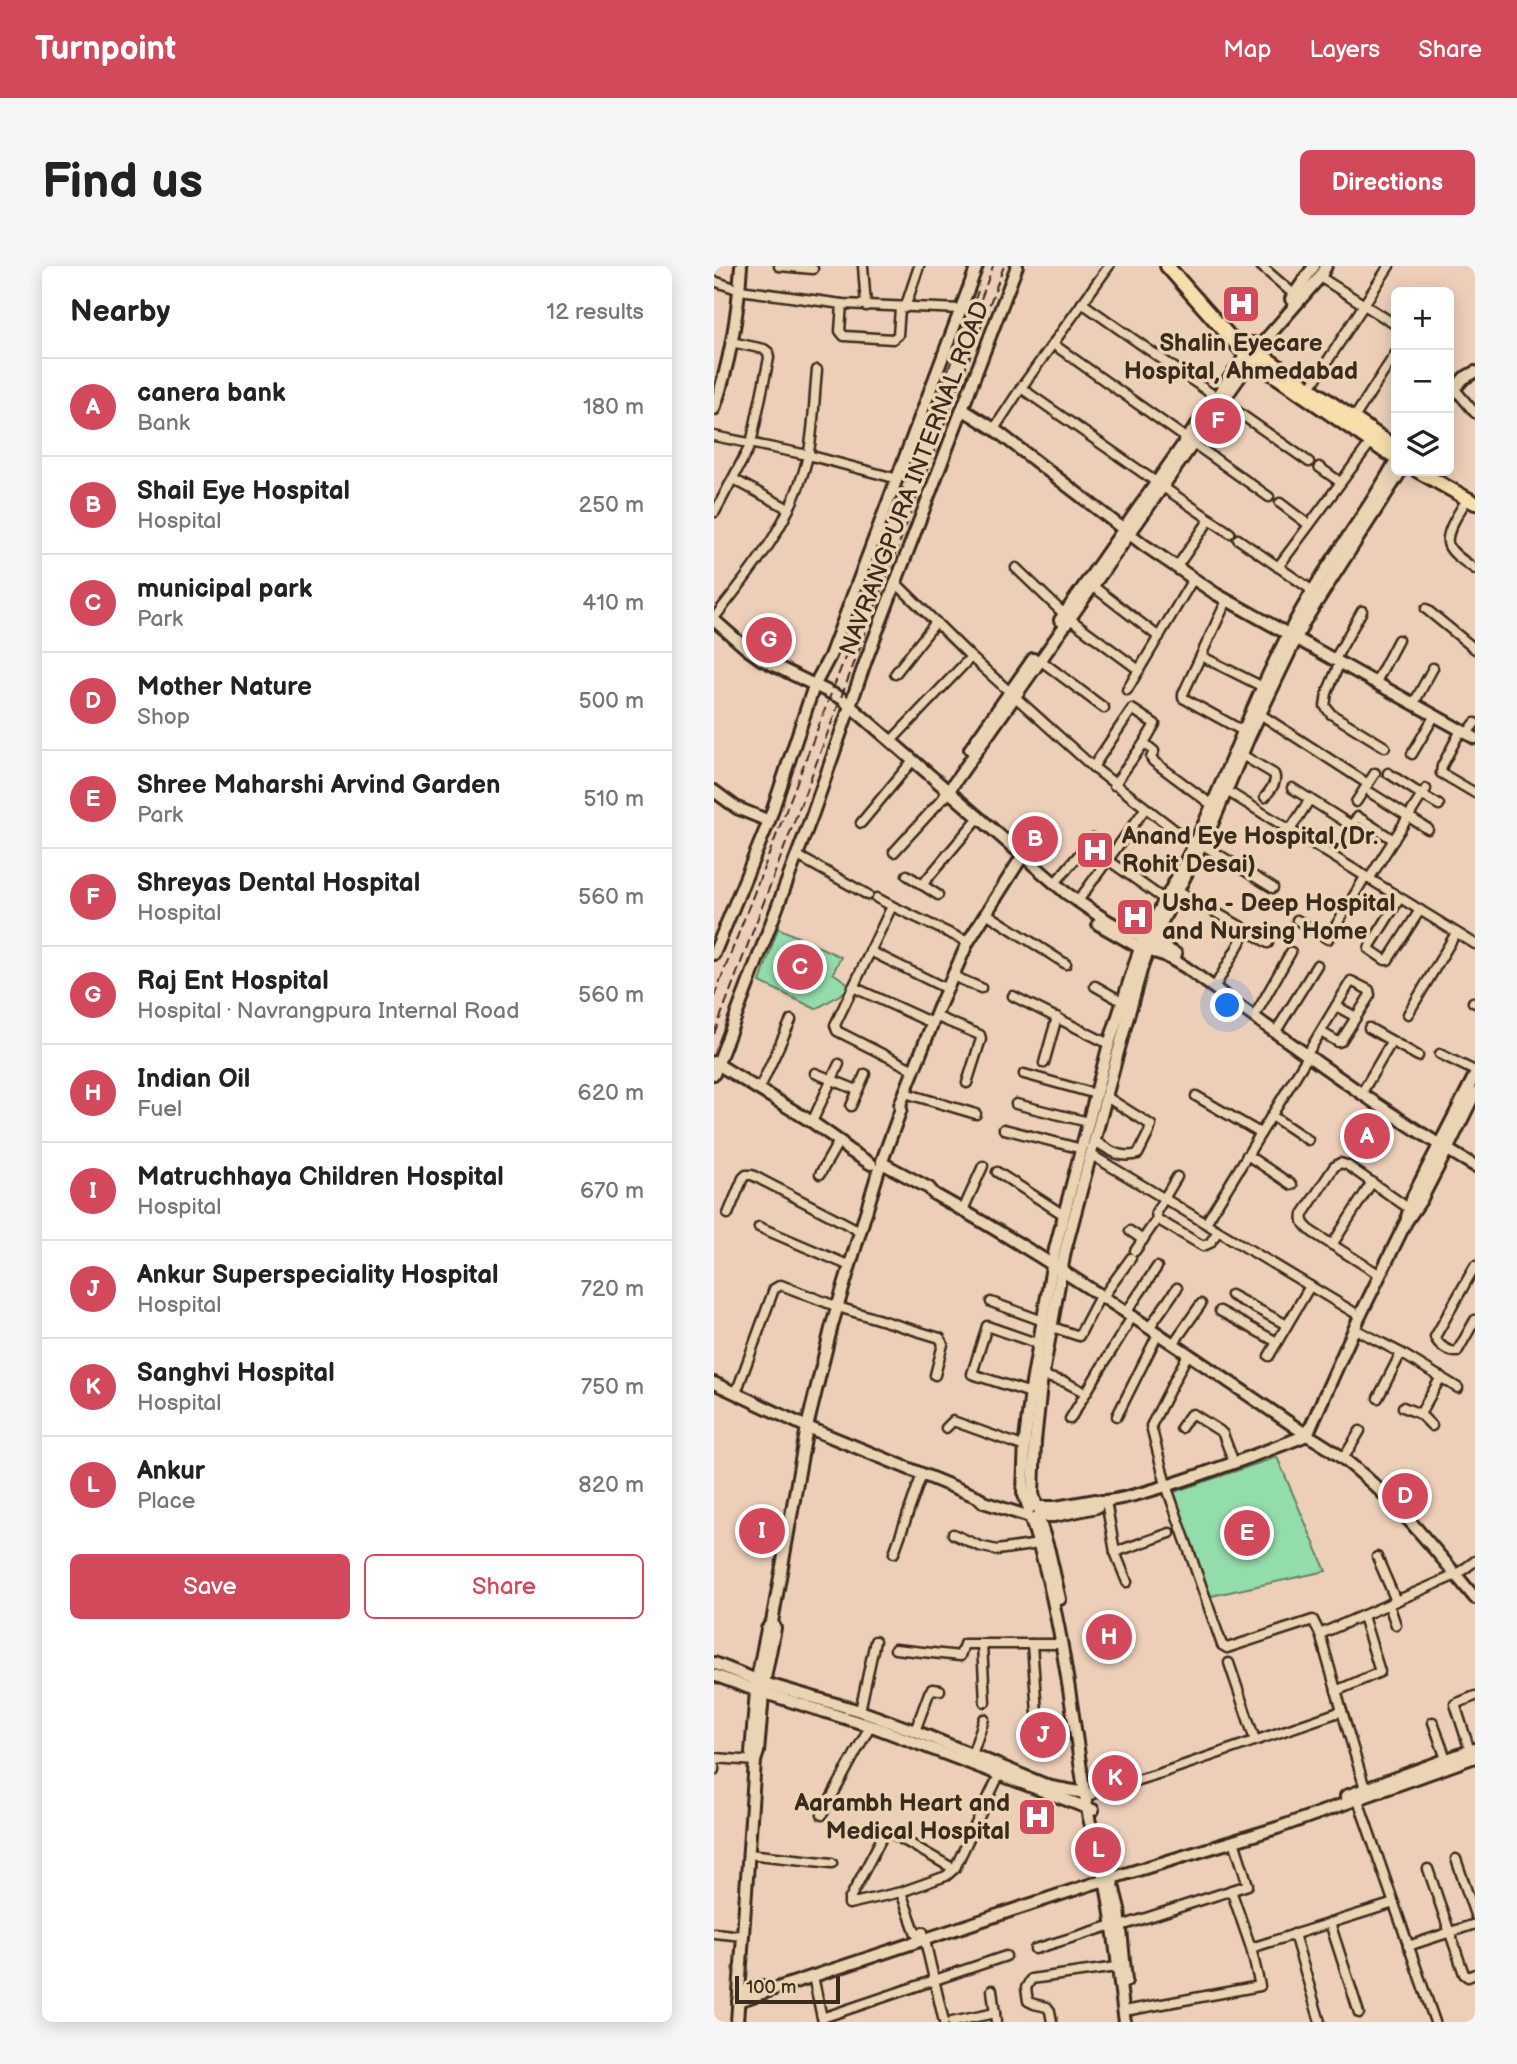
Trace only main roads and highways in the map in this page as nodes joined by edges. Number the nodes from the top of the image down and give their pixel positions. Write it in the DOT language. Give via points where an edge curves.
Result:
graph roads {
  1 [pos="1171,268"];
  2 [pos="1252,352"];
  3 [pos="1391,444"];
  4 [pos="1391,455"];
  5 [pos="1428,476"];
  6 [pos="1438,476"];
  7 [pos="1472,499"];
  1 -- 2 [label="main road"];
  2 -- 3 [label="main road"];
  2 -- 4 [label="main road"];
  5 -- 7 [label="main road"];
  6 -- 7 [label="main road"];
}
